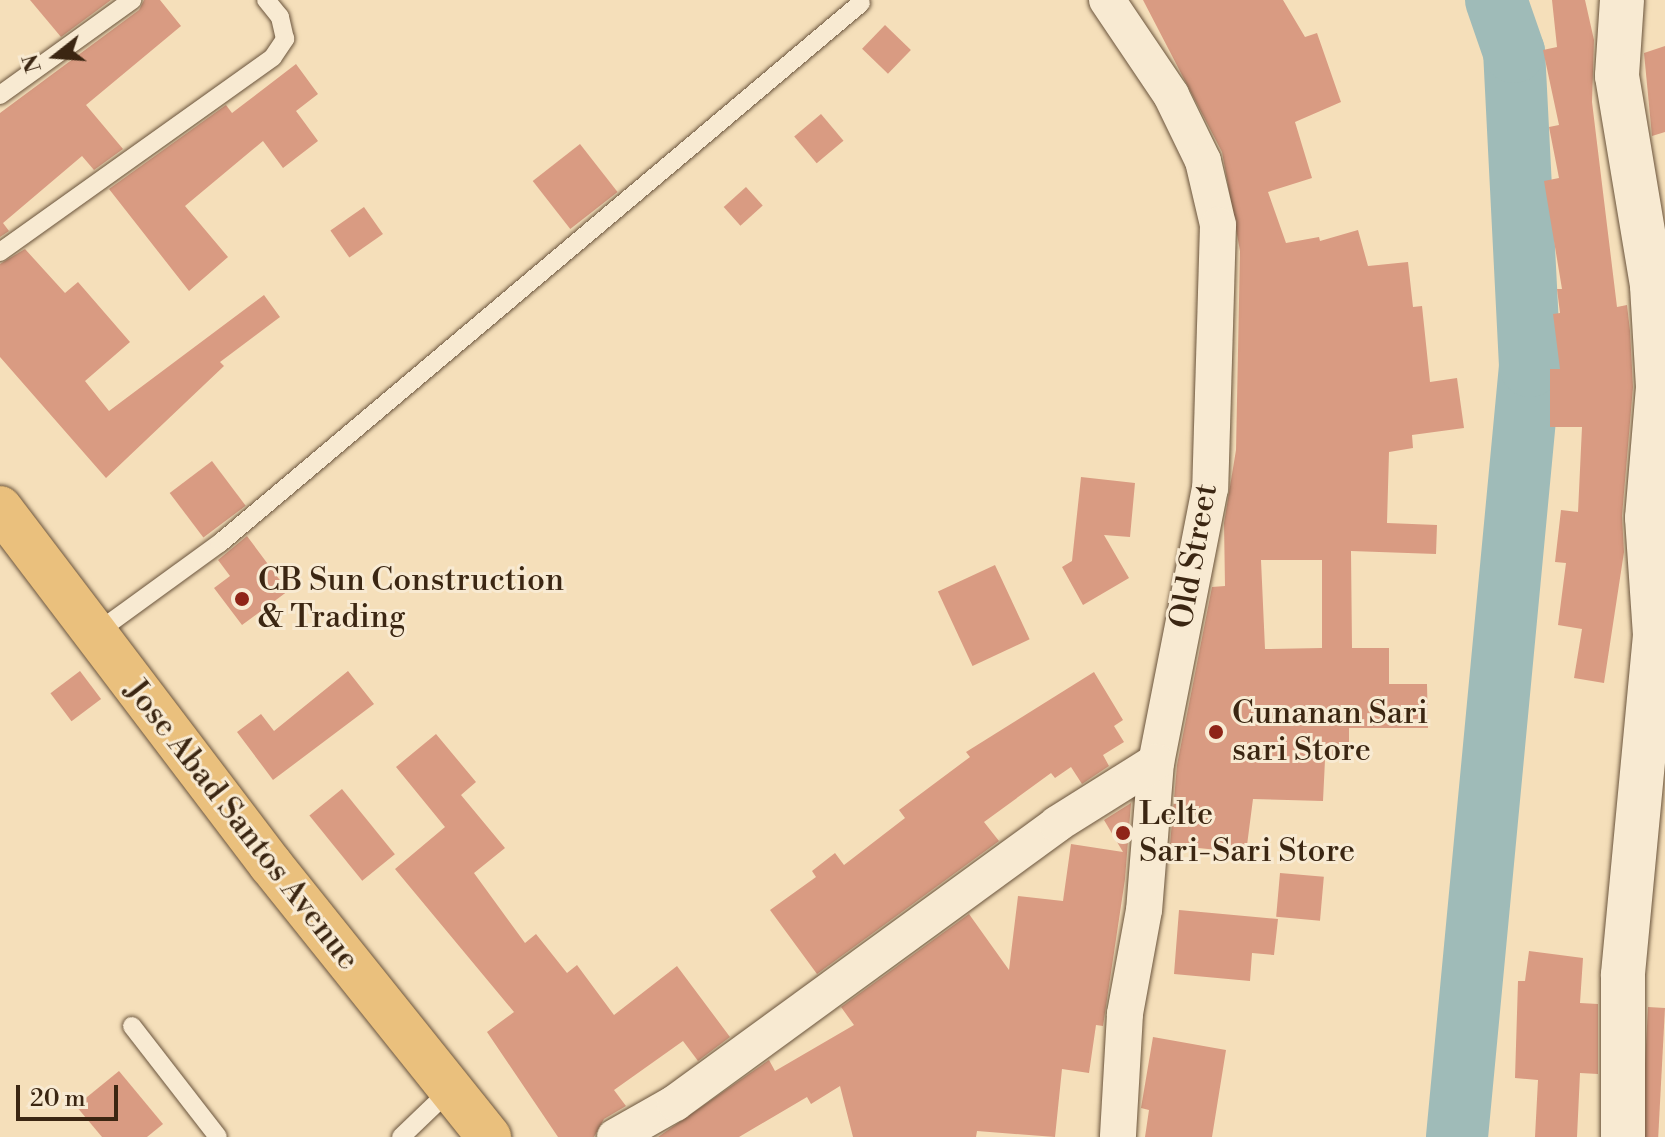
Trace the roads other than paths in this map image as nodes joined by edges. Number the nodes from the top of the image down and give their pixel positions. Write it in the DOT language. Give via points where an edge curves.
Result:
graph roads {
  1 [pos="132,0"];
  2 [pos="266,0"];
  3 [pos="1107,0"];
  4 [pos="1622,0"];
  5 [pos="861,3"];
  6 [pos="0,95"];
  7 [pos="0,252"];
  8 [pos="0,508"];
  9 [pos="93,635"];
  10 [pos="1657,698"];
  11 [pos="1156,762"];
  12 [pos="132,1026"];
  13 [pos="451,1089"];
  14 [pos="218,1137"];
  15 [pos="401,1137"];
  16 [pos="489,1137"];
  17 [pos="615,1137"];
  18 [pos="1118,1137"];
  19 [pos="1623,1137"];
  1 -- 6 [label="lane"];
  2 -- 7 [label="lane" via="280,17 285,39 273,57"];
  3 -- 11 [label="street, Old Street" via="1184,121 1203,161 1218,225 1210,488"];
  4 -- 10 [label="street" via="1617,76 1652,286 1658,387 1647,518"];
  5 -- 9 [label="lane" via="220,543"];
  8 -- 9 [label="highway, Jose Abad Santos Avenue"];
  9 -- 13 [label="highway, Jose Abad Santos Avenue"];
  10 -- 19 [label="street" via="1624,961"];
  11 -- 17 [label="street" via="1057,824 675,1103"];
  11 -- 18 [label="street, Old Street" via="1144,910 1125,1014"];
  12 -- 14 [label="lane"];
  13 -- 15 [label="lane"];
  13 -- 16 [label="highway, Jose Abad Santos Avenue"];
}
